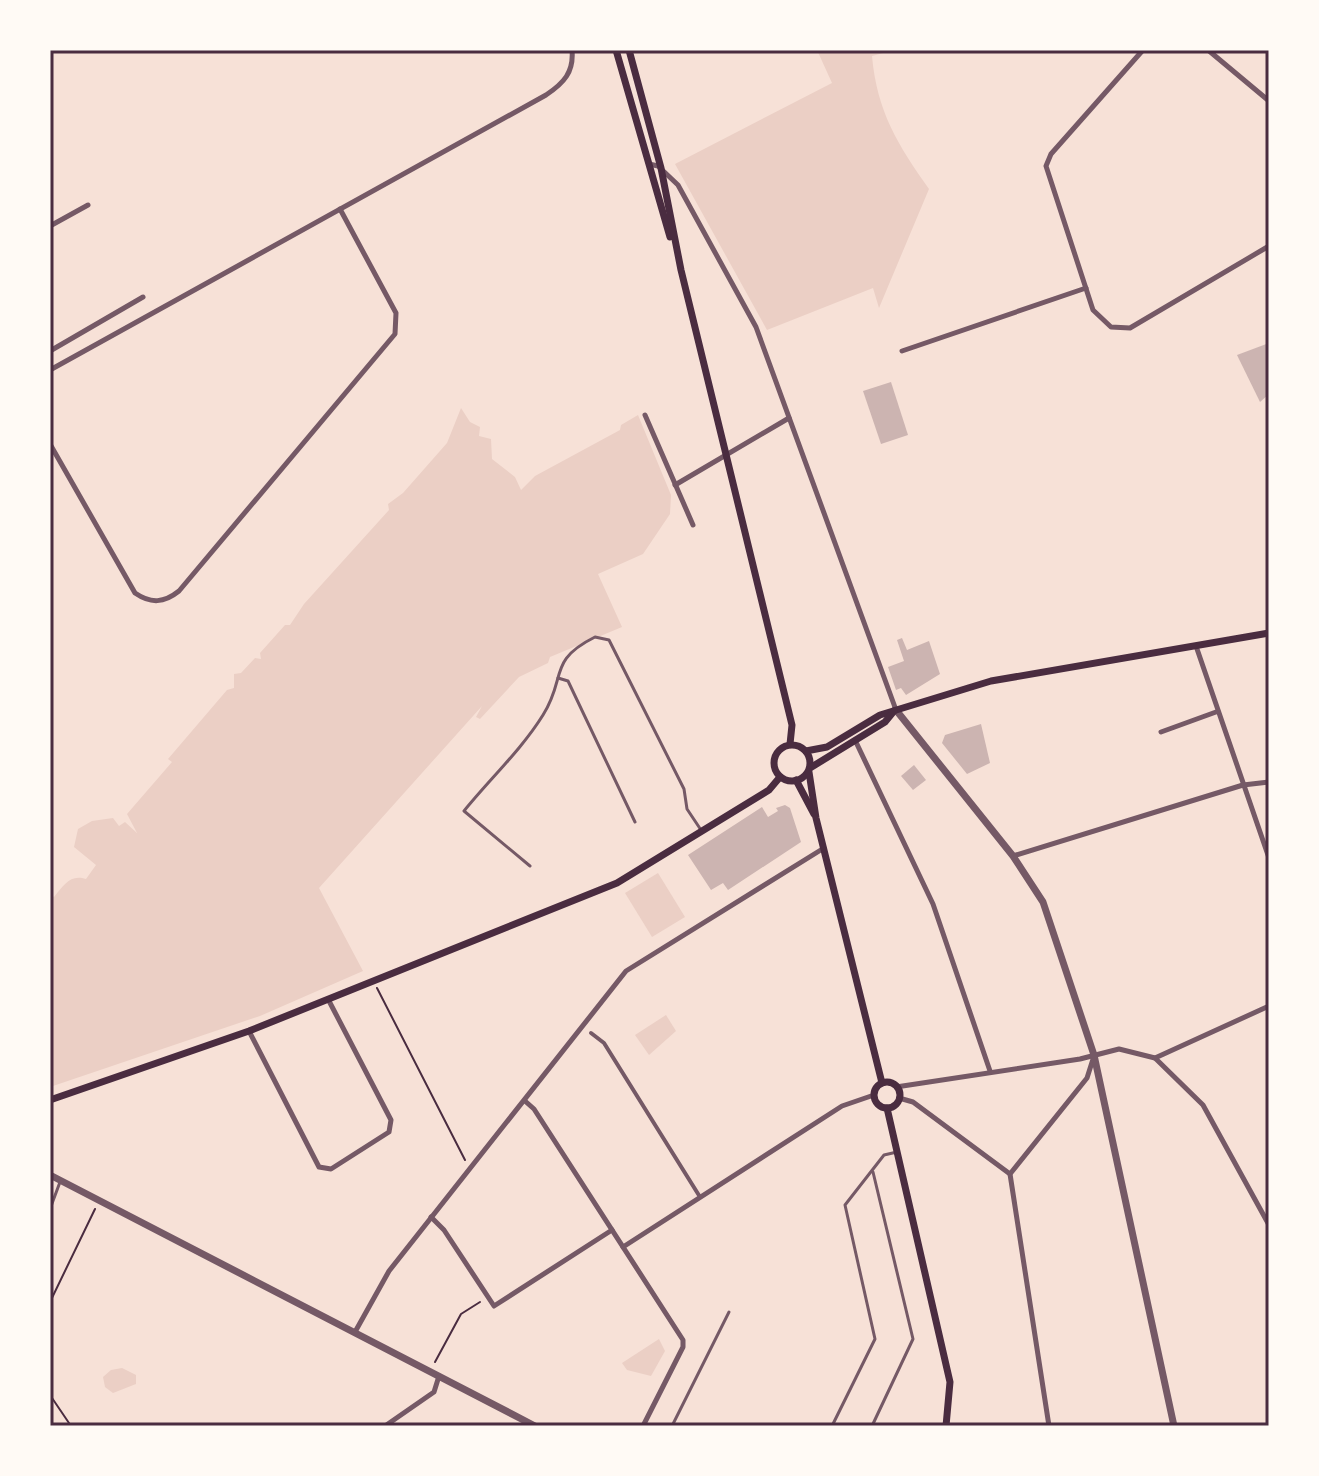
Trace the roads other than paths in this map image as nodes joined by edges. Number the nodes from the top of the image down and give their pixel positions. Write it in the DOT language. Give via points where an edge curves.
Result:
graph roads {
  1 [pos="572,50"];
  2 [pos="616,50"];
  3 [pos="629,50"];
  4 [pos="1143,50"];
  5 [pos="1208,50"];
  6 [pos="1269,101"];
  7 [pos="648,164"];
  8 [pos="661,168"];
  9 [pos="88,205"];
  10 [pos="340,209"];
  11 [pos="50,226"];
  12 [pos="1269,246"];
  13 [pos="681,270"];
  14 [pos="1086,288"];
  15 [pos="143,297"];
  16 [pos="50,351"];
  17 [pos="902,351"];
  18 [pos="50,370"];
  19 [pos="645,415"];
  20 [pos="789,418"];
  21 [pos="50,444"];
  22 [pos="728,455"];
  23 [pos="675,485"];
  24 [pos="693,525"];
  25 [pos="1269,633"];
  26 [pos="1196,646"];
  27 [pos="558,678"];
  28 [pos="896,710"];
  29 [pos="1216,712"];
  30 [pos="1161,732"];
  31 [pos="855,740"];
  32 [pos="790,744"];
  33 [pos="806,751"];
  34 [pos="809,770"];
  35 [pos="780,777"];
  36 [pos="796,780"];
  37 [pos="1269,782"];
  38 [pos="1243,785"];
  39 [pos="816,818"];
  40 [pos="635,822"];
  41 [pos="701,830"];
  42 [pos="824,848"];
  43 [pos="1013,856"];
  44 [pos="1269,858"];
  45 [pos="530,866"];
  46 [pos="328,999"];
  47 [pos="1269,1006"];
  48 [pos="249,1031"];
  49 [pos="591,1033"];
  50 [pos="1094,1055"];
  51 [pos="1155,1058"];
  52 [pos="990,1071"];
  53 [pos="882,1083"];
  54 [pos="896,1087"];
  55 [pos="874,1095"];
  56 [pos="899,1098"];
  57 [pos="50,1100"];
  58 [pos="525,1101"];
  59 [pos="887,1108"];
  60 [pos="897,1152"];
  61 [pos="873,1172"];
  62 [pos="1010,1174"];
  63 [pos="50,1175"];
  64 [pos="61,1180"];
  65 [pos="701,1197"];
  66 [pos="50,1209"];
  67 [pos="431,1217"];
  68 [pos="1269,1225"];
  69 [pos="612,1230"];
  70 [pos="623,1247"];
  71 [pos="729,1312"];
  72 [pos="355,1333"];
  73 [pos="439,1376"];
  74 [pos="385,1426"];
  75 [pos="535,1426"];
  76 [pos="643,1426"];
  77 [pos="672,1426"];
  78 [pos="832,1426"];
  79 [pos="872,1426"];
  80 [pos="946,1426"];
  81 [pos="1049,1426"];
  82 [pos="1174,1426"];
  1 -- 10 [label="street" via="573,63 558,87"];
  2 -- 7 [label="main road"];
  3 -- 8 [label="main road"];
  4 -- 14 [label="street" via="1046,166"];
  5 -- 6 [label="street"];
  7 -- 8 [label="street"];
  7 -- 13 [label="main road"];
  8 -- 13 [label="main road"];
  8 -- 20 [label="street" via="678,185 756,327"];
  9 -- 11 [label="street"];
  10 -- 18 [label="street"];
  10 -- 21 [label="street" via="396,313 395,334 171,598 153,601 135,593"];
  12 -- 14 [label="street" via="1130,328 1102,322"];
  13 -- 22 [label="main road"];
  14 -- 17 [label="street"];
  15 -- 16 [label="street"];
  19 -- 23 [label="street"];
  20 -- 22 [label="street"];
  20 -- 28 [label="street"];
  22 -- 23 [label="street"];
  22 -- 32 [label="main road" via="792,725"];
  23 -- 24 [label="street"];
  25 -- 26 [label="main road"];
  26 -- 28 [label="main road" via="991,681"];
  26 -- 29 [label="street"];
  27 -- 40 [label="lane" via="568,681"];
  27 -- 41 [label="lane" via="571,649 595,637 609,640"];
  27 -- 45 [label="lane" via="544,714 464,811"];
  28 -- 31 [label="main road"];
  28 -- 33 [label="main road" via="827,747"];
  28 -- 43 [label="street"];
  29 -- 30 [label="street"];
  29 -- 38 [label="street"];
  31 -- 34 [label="main road"];
  31 -- 52 [label="street" via="933,904"];
  32 -- 33 [label="main road"];
  32 -- 35 [label="main road" via="773,761"];
  33 -- 34 [label="main road"];
  34 -- 36 [label="main road"];
  34 -- 39 [label="main road"];
  35 -- 36 [label="main road"];
  35 -- 41 [label="main road" via="769,790"];
  36 -- 39 [label="main road"];
  37 -- 38 [label="street"];
  38 -- 43 [label="street"];
  38 -- 44 [label="street"];
  39 -- 42 [label="main road"];
  41 -- 46 [label="main road" via="617,883"];
  42 -- 53 [label="main road"];
  42 -- 58 [label="street" via="626,971"];
  43 -- 50 [label="street" via="1043,902"];
  46 -- 48 [label="main road"];
  46 -- 48 [label="street" via="391,1120 389,1132 331,1169 319,1167"];
  47 -- 51 [label="street"];
  48 -- 57 [label="main road"];
  49 -- 65 [label="street" via="604,1043"];
  50 -- 51 [label="street" via="1119,1049"];
  50 -- 52 [label="street"];
  50 -- 62 [label="street" via="1087,1078"];
  50 -- 82 [label="street"];
  51 -- 68 [label="street" via="1203,1105"];
  52 -- 54 [label="street"];
  53 -- 54 [label="main road"];
  53 -- 55 [label="main road"];
  54 -- 56 [label="main road"];
  55 -- 59 [label="main road"];
  55 -- 65 [label="street" via="842,1106"];
  56 -- 59 [label="main road"];
  56 -- 62 [label="street" via="913,1102"];
  58 -- 67 [label="street"];
  58 -- 69 [label="street"];
  59 -- 60 [label="main road"];
  60 -- 61 [label="lane" via="884,1155"];
  60 -- 80 [label="main road" via="950,1382"];
  61 -- 78 [label="lane" via="845,1205 875,1339"];
  61 -- 79 [label="lane" via="913,1339"];
  62 -- 81 [label="street"];
  63 -- 64 [label="street"];
  64 -- 66 [label="lane"];
  64 -- 72 [label="street"];
  65 -- 70 [label="street"];
  67 -- 69 [label="street" via="494,1306"];
  67 -- 72 [label="street" via="389,1271"];
  69 -- 70 [label="street"];
  70 -- 76 [label="street" via="683,1340"];
  71 -- 77 [label="lane"];
  72 -- 73 [label="street"];
  73 -- 74 [label="street" via="434,1392"];
  73 -- 75 [label="street"];
}
